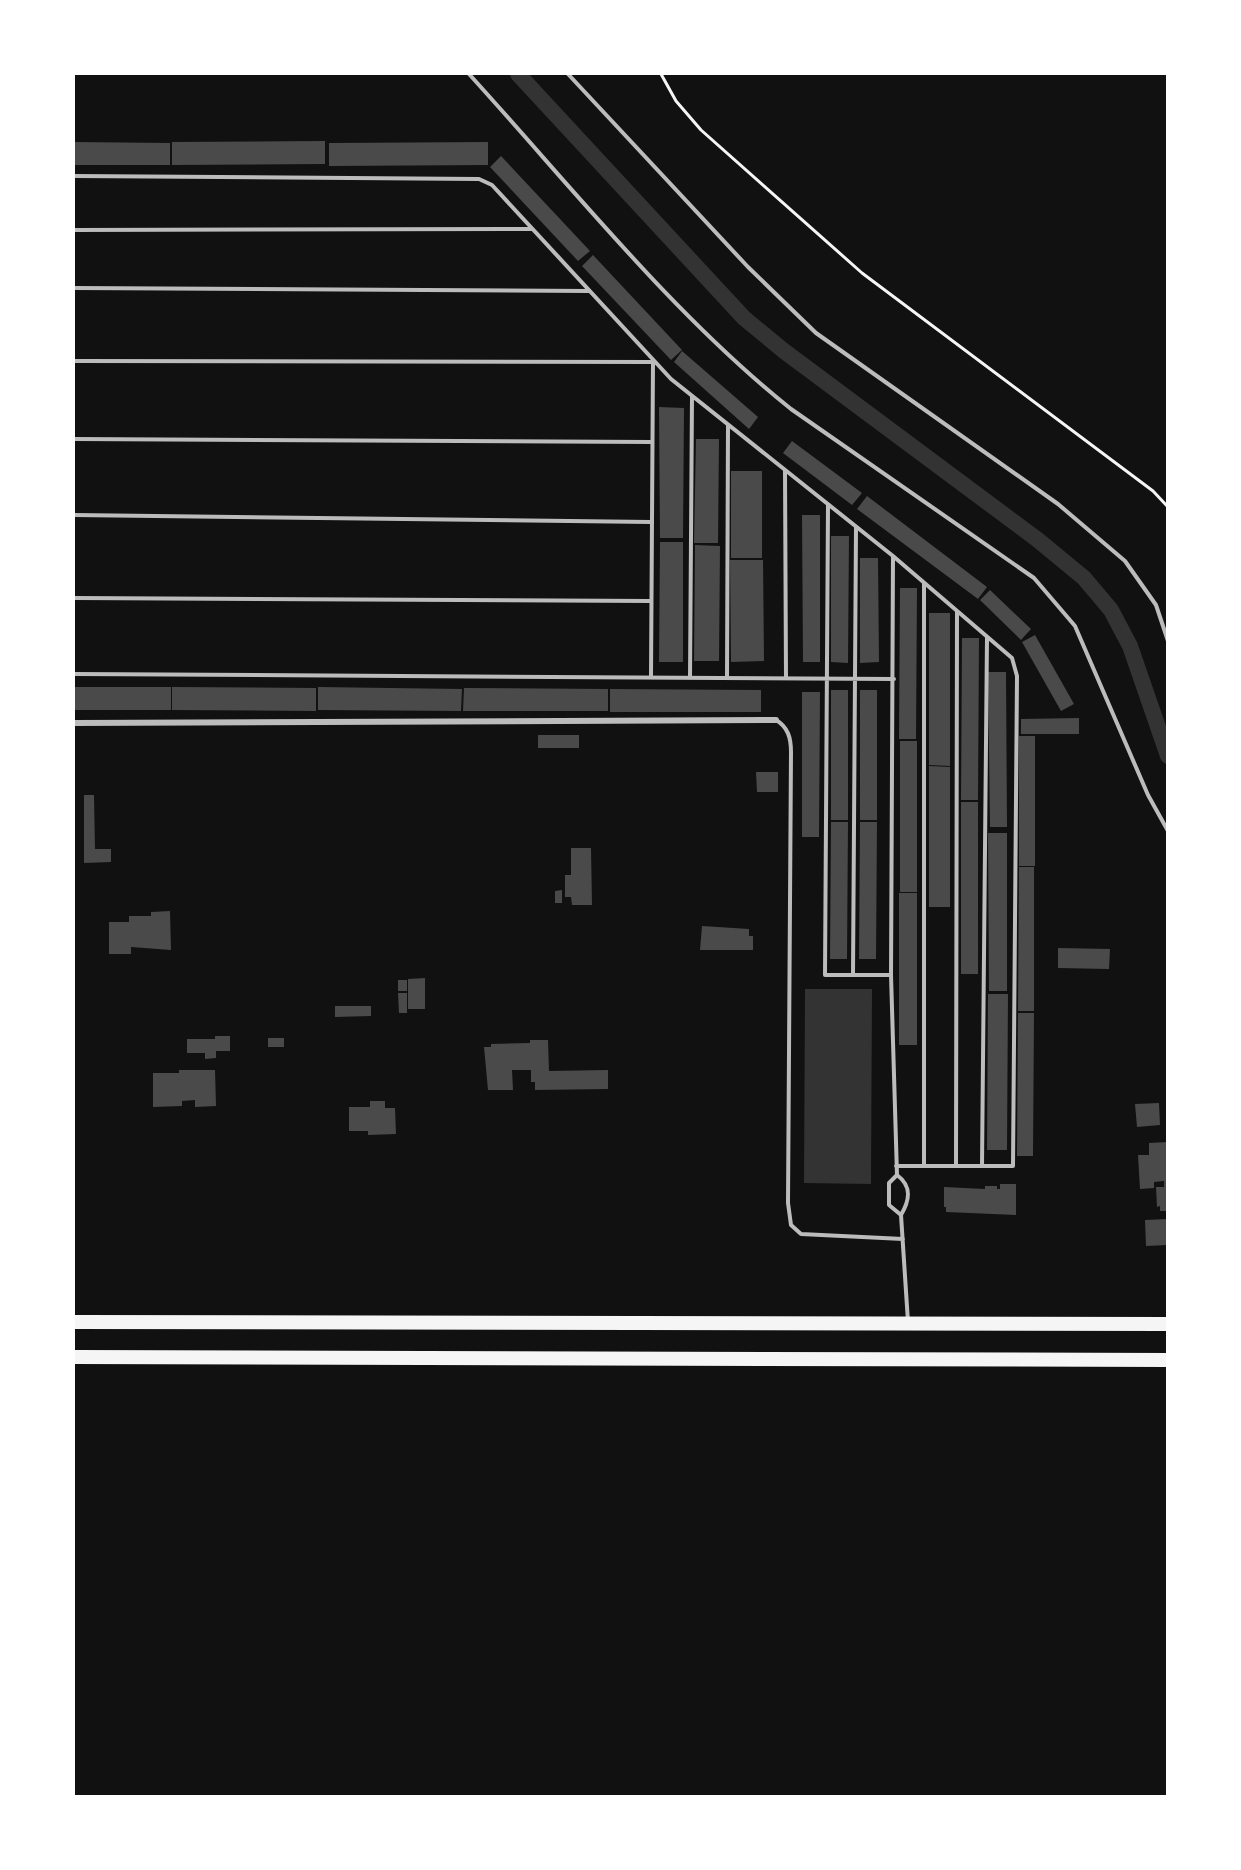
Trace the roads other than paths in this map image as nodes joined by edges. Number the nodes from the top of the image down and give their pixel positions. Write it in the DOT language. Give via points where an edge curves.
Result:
graph roads {
  1 [pos="469,74"];
  2 [pos="568,74"];
  3 [pos="74,177"];
  4 [pos="532,229"];
  5 [pos="74,230"];
  6 [pos="74,288"];
  7 [pos="589,291"];
  8 [pos="74,361"];
  9 [pos="653,362"];
  10 [pos="692,396"];
  11 [pos="728,424"];
  12 [pos="74,439"];
  13 [pos="652,442"];
  14 [pos="785,470"];
  15 [pos="828,504"];
  16 [pos="74,515"];
  17 [pos="651,522"];
  18 [pos="856,527"];
  19 [pos="892,556"];
  20 [pos="924,582"];
  21 [pos="74,598"];
  22 [pos="651,601"];
  23 [pos="957,610"];
  24 [pos="987,636"];
  25 [pos="1167,641"];
  26 [pos="74,674"];
  27 [pos="651,677"];
  28 [pos="690,678"];
  29 [pos="727,678"];
  30 [pos="786,678"];
  31 [pos="826,678"];
  32 [pos="855,679"];
  33 [pos="894,679"];
  34 [pos="776,720"];
  35 [pos="74,723"];
  36 [pos="1167,831"];
  37 [pos="853,975"];
  38 [pos="891,975"];
  39 [pos="896,1166"];
  40 [pos="924,1166"];
  41 [pos="956,1166"];
  42 [pos="982,1166"];
  43 [pos="897,1175"];
  44 [pos="901,1215"];
  45 [pos="903,1239"];
  46 [pos="74,1322"];
  47 [pos="908,1323"];
  48 [pos="1167,1324"];
  49 [pos="74,1357"];
  50 [pos="1167,1360"];
  1 -- 36 [label="lane" via="679,307 755,380 1034,578 1076,626 1138,774"];
  2 -- 25 [label="lane" via="799,318 1058,504 1125,561 1156,605"];
  3 -- 4 [label="lane" via="479,179 492,185"];
  4 -- 5 [label="lane"];
  4 -- 7 [label="lane"];
  6 -- 7 [label="lane"];
  7 -- 9 [label="lane"];
  8 -- 9 [label="lane"];
  9 -- 10 [label="lane"];
  9 -- 13 [label="lane"];
  10 -- 11 [label="lane"];
  10 -- 28 [label="lane"];
  11 -- 14 [label="lane"];
  11 -- 29 [label="lane"];
  12 -- 13 [label="lane"];
  13 -- 17 [label="lane"];
  14 -- 15 [label="lane"];
  14 -- 30 [label="lane"];
  15 -- 18 [label="lane"];
  15 -- 31 [label="lane"];
  16 -- 17 [label="lane"];
  17 -- 22 [label="lane"];
  18 -- 19 [label="lane"];
  18 -- 32 [label="lane"];
  19 -- 20 [label="lane"];
  19 -- 33 [label="lane"];
  20 -- 23 [label="lane"];
  20 -- 40 [label="lane"];
  21 -- 22 [label="lane"];
  22 -- 27 [label="lane"];
  23 -- 24 [label="lane"];
  23 -- 41 [label="lane"];
  24 -- 42 [label="lane"];
  24 -- 42 [label="lane" via="1012,658 1017,676 1014,1118 1013,1166"];
  26 -- 27 [label="lane"];
  27 -- 28 [label="lane"];
  28 -- 29 [label="lane"];
  29 -- 30 [label="lane"];
  30 -- 31 [label="lane"];
  31 -- 32 [label="lane"];
  31 -- 37 [label="lane" via="825,975"];
  32 -- 33 [label="lane"];
  32 -- 37 [label="lane"];
  33 -- 38 [label="lane"];
  34 -- 35 [label="street"];
  34 -- 45 [label="lane" via="783,724 791,739 791,1225 801,1234"];
  37 -- 38 [label="lane"];
  38 -- 39 [label="lane"];
  39 -- 40 [label="lane"];
  39 -- 43 [label="lane"];
  40 -- 41 [label="lane"];
  41 -- 42 [label="lane"];
  43 -- 44 [label="lane" via="908,1190 908,1204"];
  43 -- 44 [label="lane" via="889,1183 889,1205"];
  44 -- 45 [label="lane"];
  45 -- 47 [label="lane"];
  46 -- 47 [label="main road"];
  47 -- 48 [label="main road"];
  49 -- 50 [label="main road"];
}
